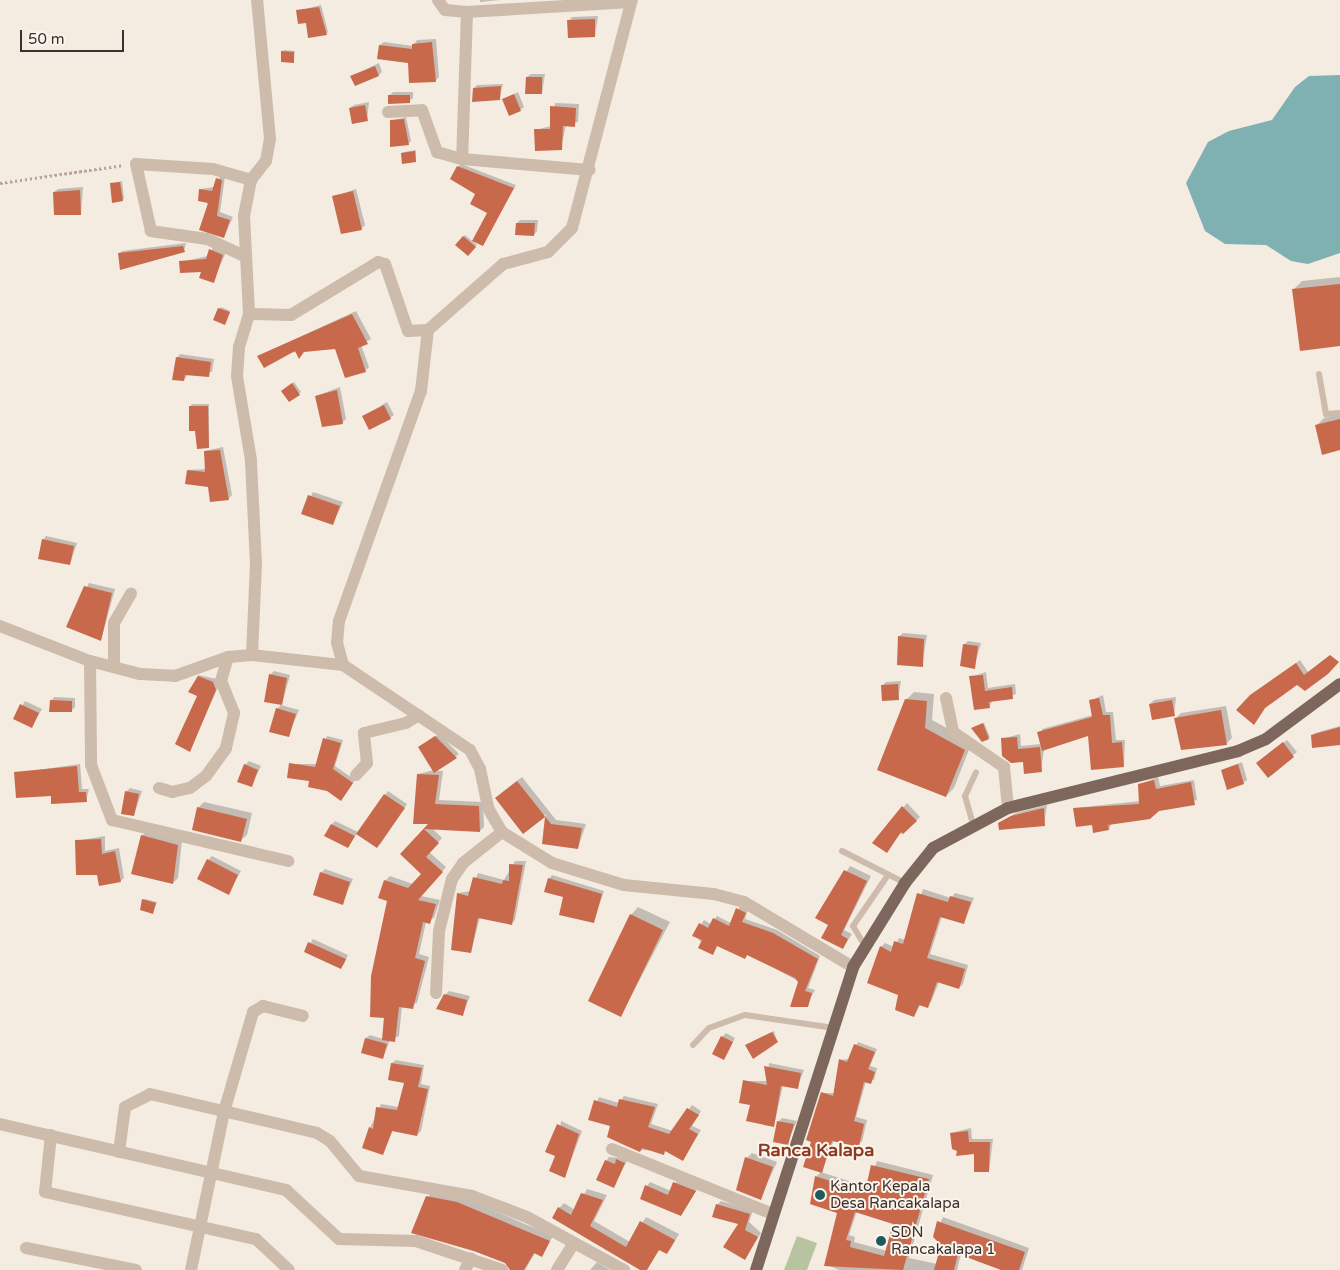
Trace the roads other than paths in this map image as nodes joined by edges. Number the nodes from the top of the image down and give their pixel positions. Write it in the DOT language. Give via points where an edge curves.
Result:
graph roads {
  1 [pos="257,0"];
  2 [pos="438,0"];
  3 [pos="631,1"];
  4 [pos="467,12"];
  5 [pos="388,112"];
  6 [pos="462,159"];
  7 [pos="590,170"];
  8 [pos="251,180"];
  9 [pos="242,255"];
  10 [pos="249,314"];
  11 [pos="428,330"];
  12 [pos="1318,374"];
  13 [pos="1340,413"];
  14 [pos="131,594"];
  15 [pos="0,626"];
  16 [pos="252,655"];
  17 [pos="228,657"];
  18 [pos="90,661"];
  19 [pos="343,665"];
  20 [pos="114,666"];
  21 [pos="1340,684"];
  22 [pos="946,698"];
  23 [pos="419,715"];
  24 [pos="976,772"];
  25 [pos="356,775"];
  26 [pos="159,788"];
  27 [pos="1008,808"];
  28 [pos="973,824"];
  29 [pos="502,832"];
  30 [pos="842,851"];
  31 [pos="288,861"];
  32 [pos="888,875"];
  33 [pos="905,883"];
  34 [pos="865,946"];
  35 [pos="853,967"];
  36 [pos="436,994"];
  37 [pos="303,1016"];
  38 [pos="834,1028"];
  39 [pos="693,1045"];
  40 [pos="224,1112"];
  41 [pos="0,1124"];
  42 [pos="51,1135"];
  43 [pos="612,1149"];
  44 [pos="119,1152"];
  45 [pos="211,1173"];
  46 [pos="773,1214"];
  47 [pos="200,1226"];
  48 [pos="574,1243"];
  49 [pos="26,1248"];
  50 [pos="468,1264"];
  51 [pos="94,1266"];
  52 [pos="136,1270"];
  53 [pos="191,1270"];
  54 [pos="289,1270"];
  55 [pos="502,1270"];
  56 [pos="557,1270"];
  57 [pos="624,1270"];
  58 [pos="756,1270"];
  1 -- 8 [label="street" via="270,139 266,161"];
  2 -- 4 [label="street" via="445,10"];
  3 -- 4 [label="street"];
  3 -- 7 [label="street"];
  4 -- 6 [label="street"];
  5 -- 6 [label="street" via="422,110 437,152"];
  6 -- 7 [label="street"];
  7 -- 11 [label="street" via="572,228 554,247 539,256 503,264"];
  8 -- 9 [label="street"];
  8 -- 9 [label="street" via="213,169 136,164 151,231 207,239"];
  9 -- 10 [label="street"];
  10 -- 11 [label="street" via="291,315 378,262 385,264 408,331"];
  10 -- 16 [label="street" via="239,347 237,376 251,460 256,564"];
  11 -- 19 [label="street" via="421,391 339,621 337,643"];
  12 -- 13 [label="lane" via="1326,414"];
  14 -- 20 [label="street" via="114,624"];
  15 -- 18 [label="street"];
  16 -- 17 [label="street"];
  16 -- 19 [label="street"];
  17 -- 20 [label="street" via="175,676 140,674"];
  17 -- 26 [label="street" via="221,681 234,713 226,748 206,776 190,788 172,792"];
  18 -- 20 [label="street"];
  18 -- 31 [label="street" via="92,765 112,820"];
  19 -- 23 [label="street"];
  21 -- 27 [label="main road" via="1266,739 1238,751"];
  22 -- 27 [label="street" via="953,732 1004,767"];
  23 -- 25 [label="street" via="406,723 364,733 366,763"];
  23 -- 29 [label="street" via="470,750 480,769 488,808"];
  24 -- 28 [label="lane" via="966,796 966,811"];
  27 -- 28 [label="main road"];
  28 -- 33 [label="main road" via="933,848"];
  29 -- 35 [label="street" via="552,863 624,885 714,894 744,902"];
  29 -- 36 [label="street" via="463,863 452,879 439,931"];
  30 -- 32 [label="lane"];
  32 -- 33 [label="lane"];
  32 -- 34 [label="lane" via="853,926"];
  33 -- 34 [label="main road"];
  34 -- 35 [label="main road"];
  35 -- 38 [label="main road"];
  37 -- 40 [label="street" via="264,1006 253,1012"];
  38 -- 39 [label="lane" via="745,1015 709,1028"];
  38 -- 46 [label="main road"];
  40 -- 44 [label="street" via="150,1094 135,1098 125,1107"];
  40 -- 45 [label="street"];
  40 -- 48 [label="street" via="317,1133 330,1141 359,1176 472,1196 527,1217"];
  41 -- 42 [label="street"];
  42 -- 44 [label="street"];
  42 -- 47 [label="street" via="45,1192"];
  43 -- 46 [label="street"];
  44 -- 45 [label="street"];
  45 -- 47 [label="street"];
  45 -- 50 [label="street" via="286,1190 339,1239 416,1241"];
  46 -- 58 [label="main road"];
  47 -- 53 [label="street"];
  47 -- 54 [label="street" via="256,1239"];
  48 -- 56 [label="street"];
  48 -- 57 [label="street"];
  49 -- 51 [label="street"];
  50 -- 55 [label="street"];
  51 -- 52 [label="street"];
}
